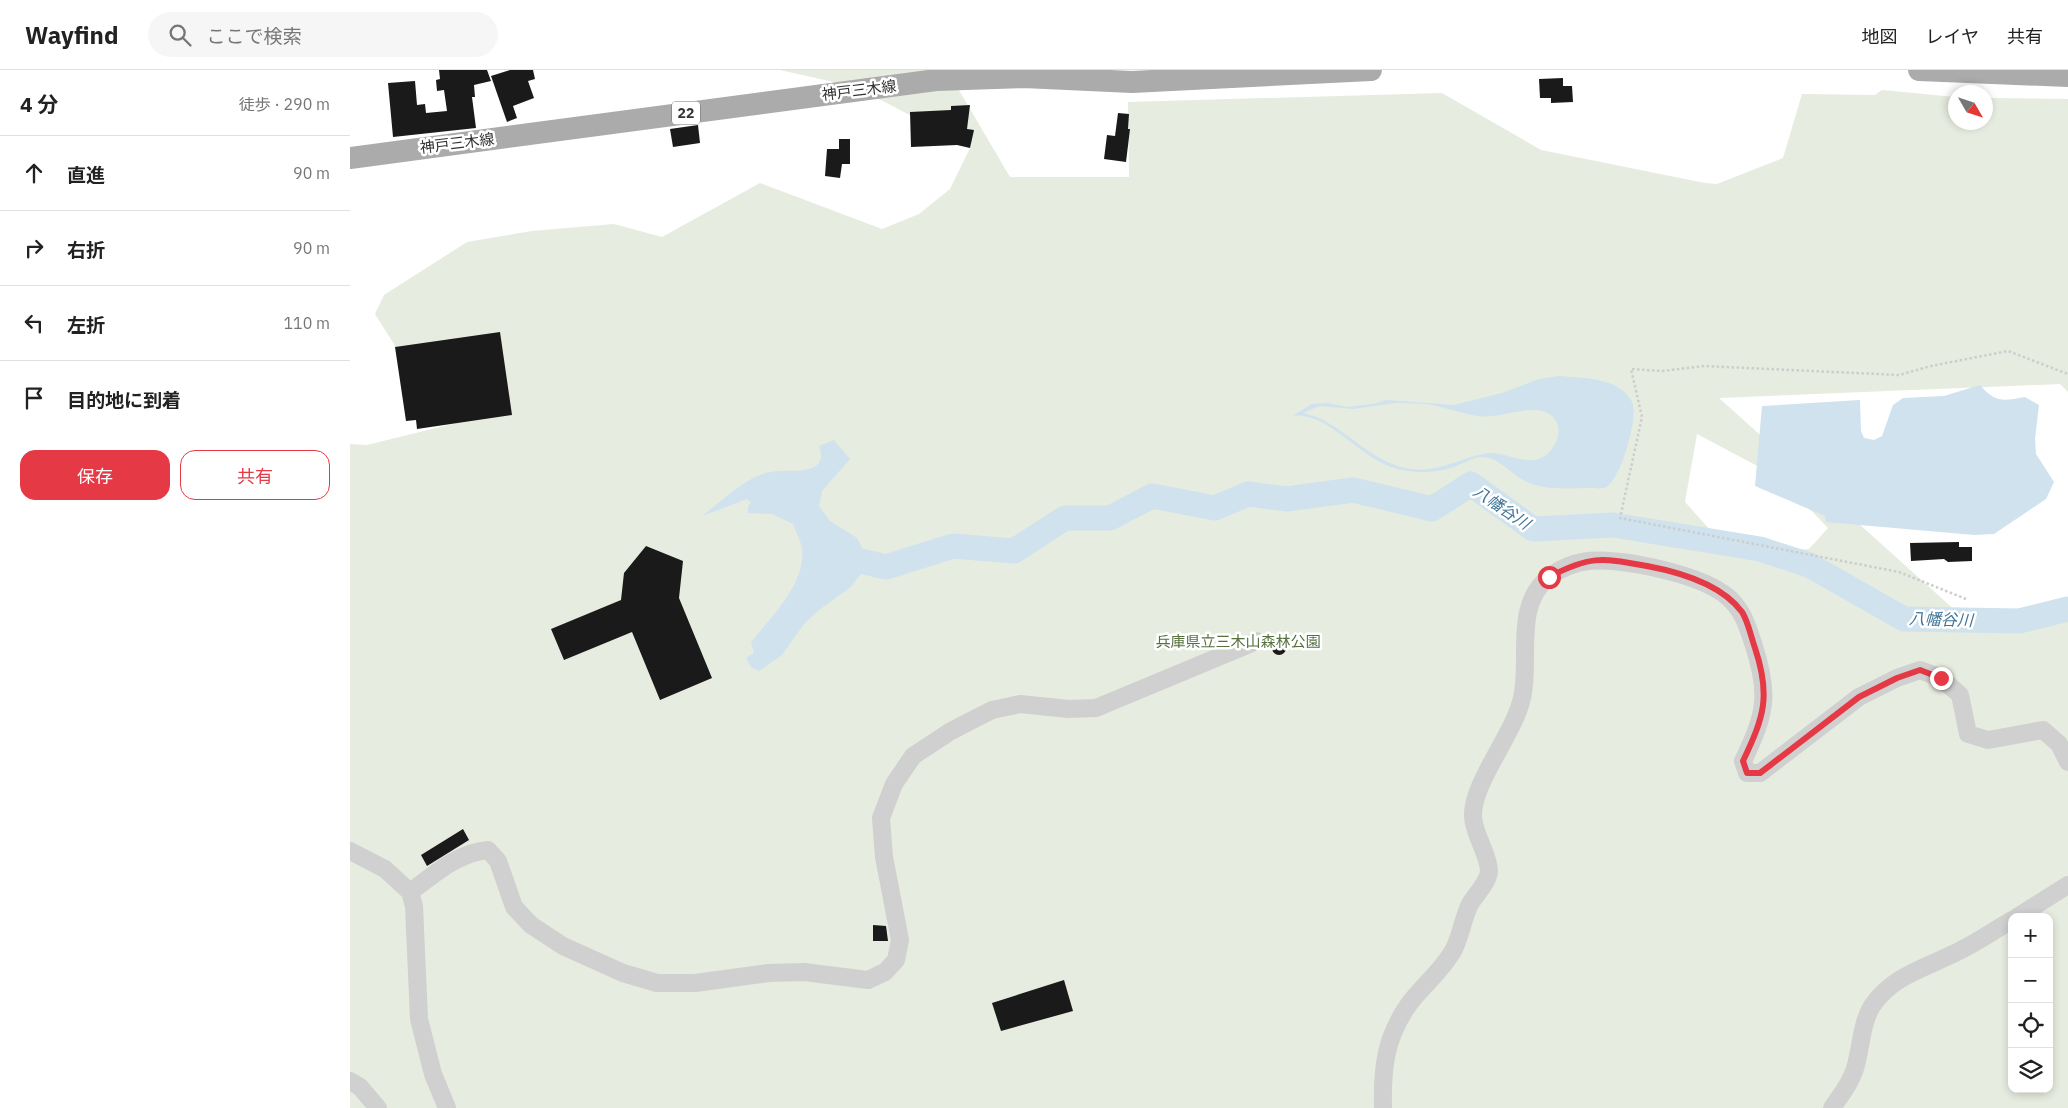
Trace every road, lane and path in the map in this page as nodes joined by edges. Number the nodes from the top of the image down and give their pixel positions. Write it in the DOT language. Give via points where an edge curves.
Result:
graph roads {
  1 [pos="1371,70"];
  2 [pos="1919,70"];
  3 [pos="1305,71"];
  4 [pos="1016,73"];
  5 [pos="2068,76"];
  6 [pos="350,158"];
  7 [pos="2068,374"];
  8 [pos="1966,599"];
  9 [pos="1257,640"];
  10 [pos="2068,762"];
  11 [pos="350,851"];
  12 [pos="2068,884"];
  13 [pos="410,892"];
  14 [pos="2023,913"];
  15 [pos="2008,922"];
  16 [pos="350,1081"];
  17 [pos="378,1108"];
  18 [pos="448,1108"];
  19 [pos="1383,1108"];
  20 [pos="1832,1108"];
  1 -- 3 [label="main road, 神戸三木線 / 22"];
  2 -- 5 [label="main road"];
  3 -- 4 [label="main road, 神戸三木線 / 22" via="1132,82"];
  4 -- 6 [label="main road, 神戸三木線 / 22" via="936,80"];
  7 -- 8 [label="path" via="2008,351 1899,375 1704,366 1662,371 1630,370 1642,417 1620,518 1899,572"];
  9 -- 13 [label="street" via="1096,708 1020,704 992,710 951,731 914,756 894,784 881,818 884,856 900,940 896,960 885,972 868,980 804,972 769,973 695,983 657,983 623,973 562,946 531,925 514,907 498,861 488,850 472,851 455,859"];
  10 -- 19 [label="street" via="2060,744 2043,730 1988,740 1968,734 1960,695 1941,678 1920,670 1859,697 1760,773 1747,773 1743,761 1759,728 1765,698 1762,670 1743,613 1727,596 1699,581 1658,568 1603,558 1574,564 1549,577 1534,596 1526,624 1522,698 1476,796 1473,817 1489,871 1471,904 1454,949 1409,1004 1391,1037 1382,1073"];
  11 -- 13 [label="street" via="385,869"];
  12 -- 14 [label="street"];
  13 -- 18 [label="street" via="414,906 419,1018 433,1074"];
  15 -- 20 [label="street" via="1957,953 1890,985 1872,1006 1856,1068"];
  16 -- 17 [label="street" via="360,1087"];
}
